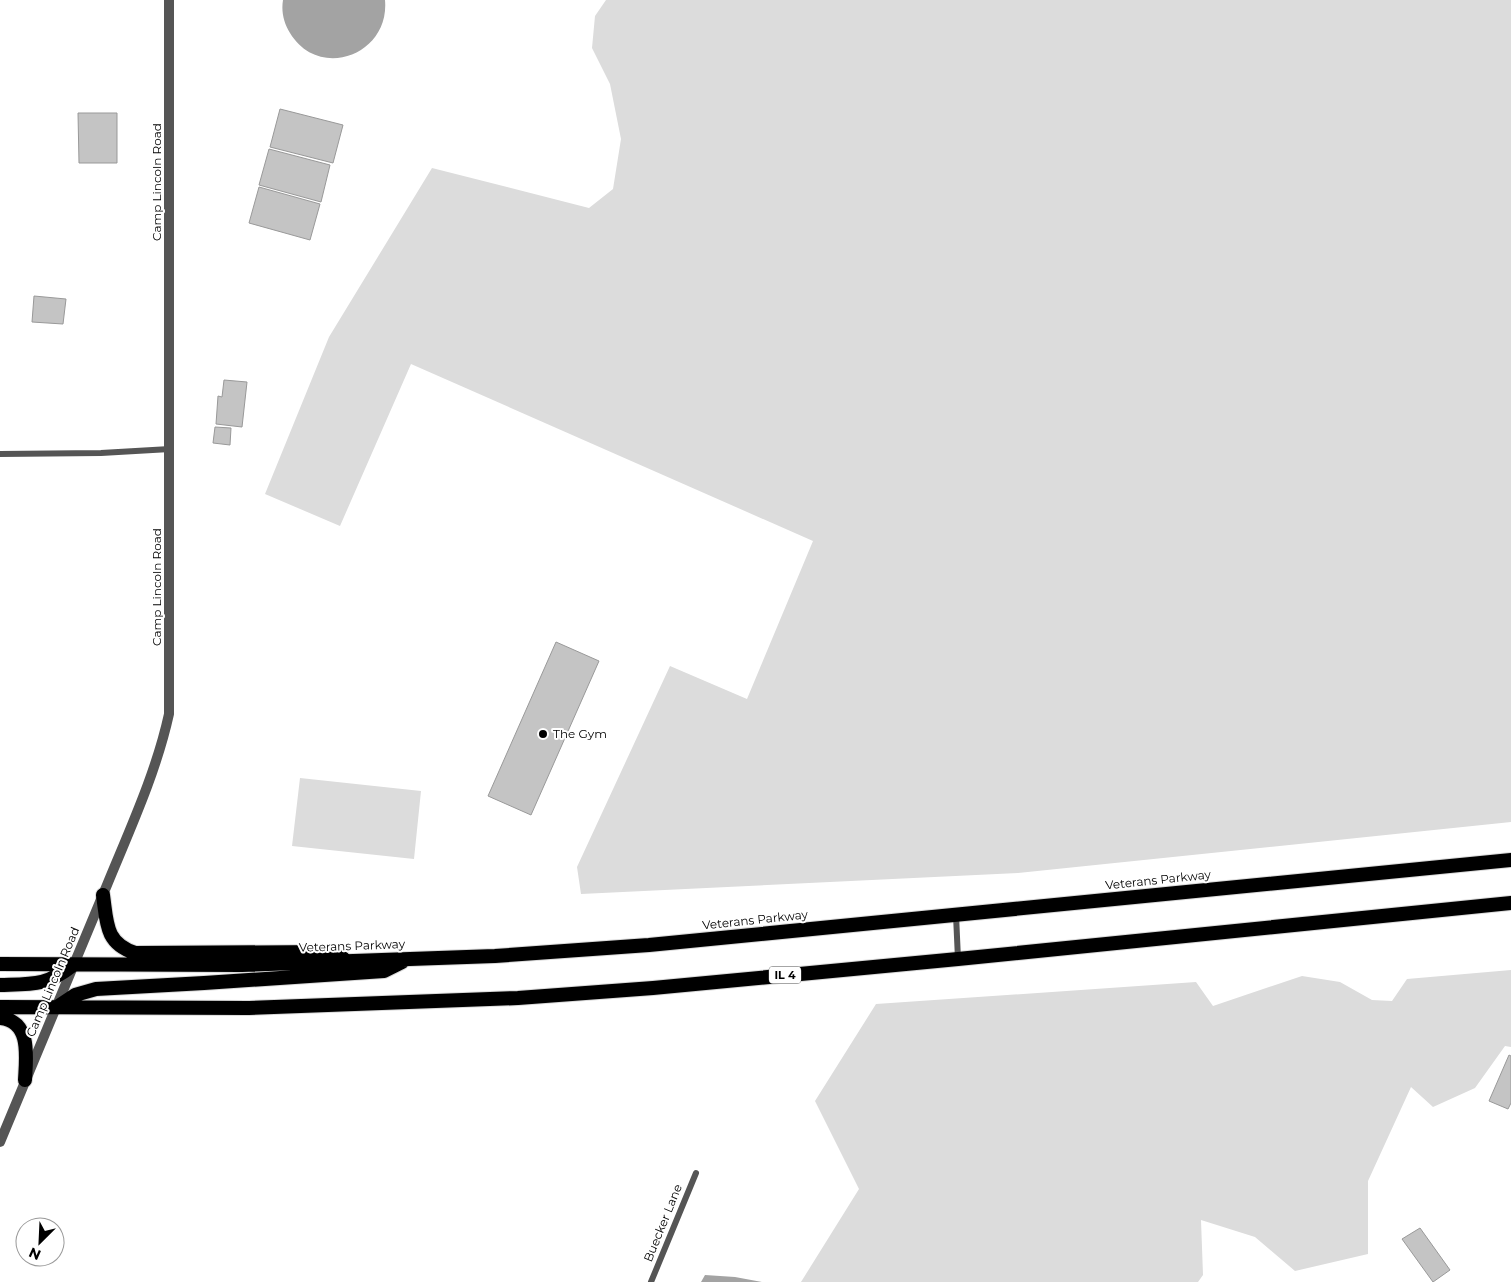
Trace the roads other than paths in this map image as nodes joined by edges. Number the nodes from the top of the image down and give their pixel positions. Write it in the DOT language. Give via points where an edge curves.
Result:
graph roads {
  1 [pos="170,0"];
  2 [pos="170,448"];
  3 [pos="0,454"];
  4 [pos="1511,860"];
  5 [pos="103,895"];
  6 [pos="1511,903"];
  7 [pos="956,915"];
  8 [pos="409,959"];
  9 [pos="958,959"];
  10 [pos="351,961"];
  11 [pos="0,964"];
  12 [pos="73,965"];
  13 [pos="0,985"];
  14 [pos="0,1007"];
  15 [pos="57,1007"];
  16 [pos="0,1018"];
  17 [pos="25,1080"];
  18 [pos="0,1142"];
  19 [pos="696,1172"];
  20 [pos="651,1282"];
  1 -- 2 [label="street, Camp Lincoln Road"];
  2 -- 3 [label="lane" via="101,453"];
  2 -- 5 [label="street, Camp Lincoln Road" via="169,714 145,794"];
  4 -- 7 [label="highway, Veterans Parkway"];
  5 -- 10 [label="highway" via="112,938 119,946 135,953 326,952"];
  5 -- 12 [label="street, Camp Lincoln Road"];
  6 -- 9 [label="highway, IL 4"];
  7 -- 8 [label="highway, Veterans Parkway" via="649,945"];
  7 -- 9 [label="lane"];
  8 -- 10 [label="highway, Veterans Parkway"];
  8 -- 15 [label="highway" via="384,970 96,989 75,995"];
  9 -- 15 [label="highway, IL 4" via="518,998 250,1008"];
  10 -- 12 [label="highway, Veterans Parkway"];
  11 -- 12 [label="highway, Veterans Parkway"];
  12 -- 13 [label="highway" via="47,982"];
  12 -- 15 [label="street, Camp Lincoln Road"];
  14 -- 15 [label="highway, IL 4"];
  15 -- 17 [label="street, Camp Lincoln Road"];
  16 -- 17 [label="highway" via="14,1023 24,1038"];
  17 -- 18 [label="street, Camp Lincoln Road"];
  19 -- 20 [label="lane, Buecker Lane"];
}
